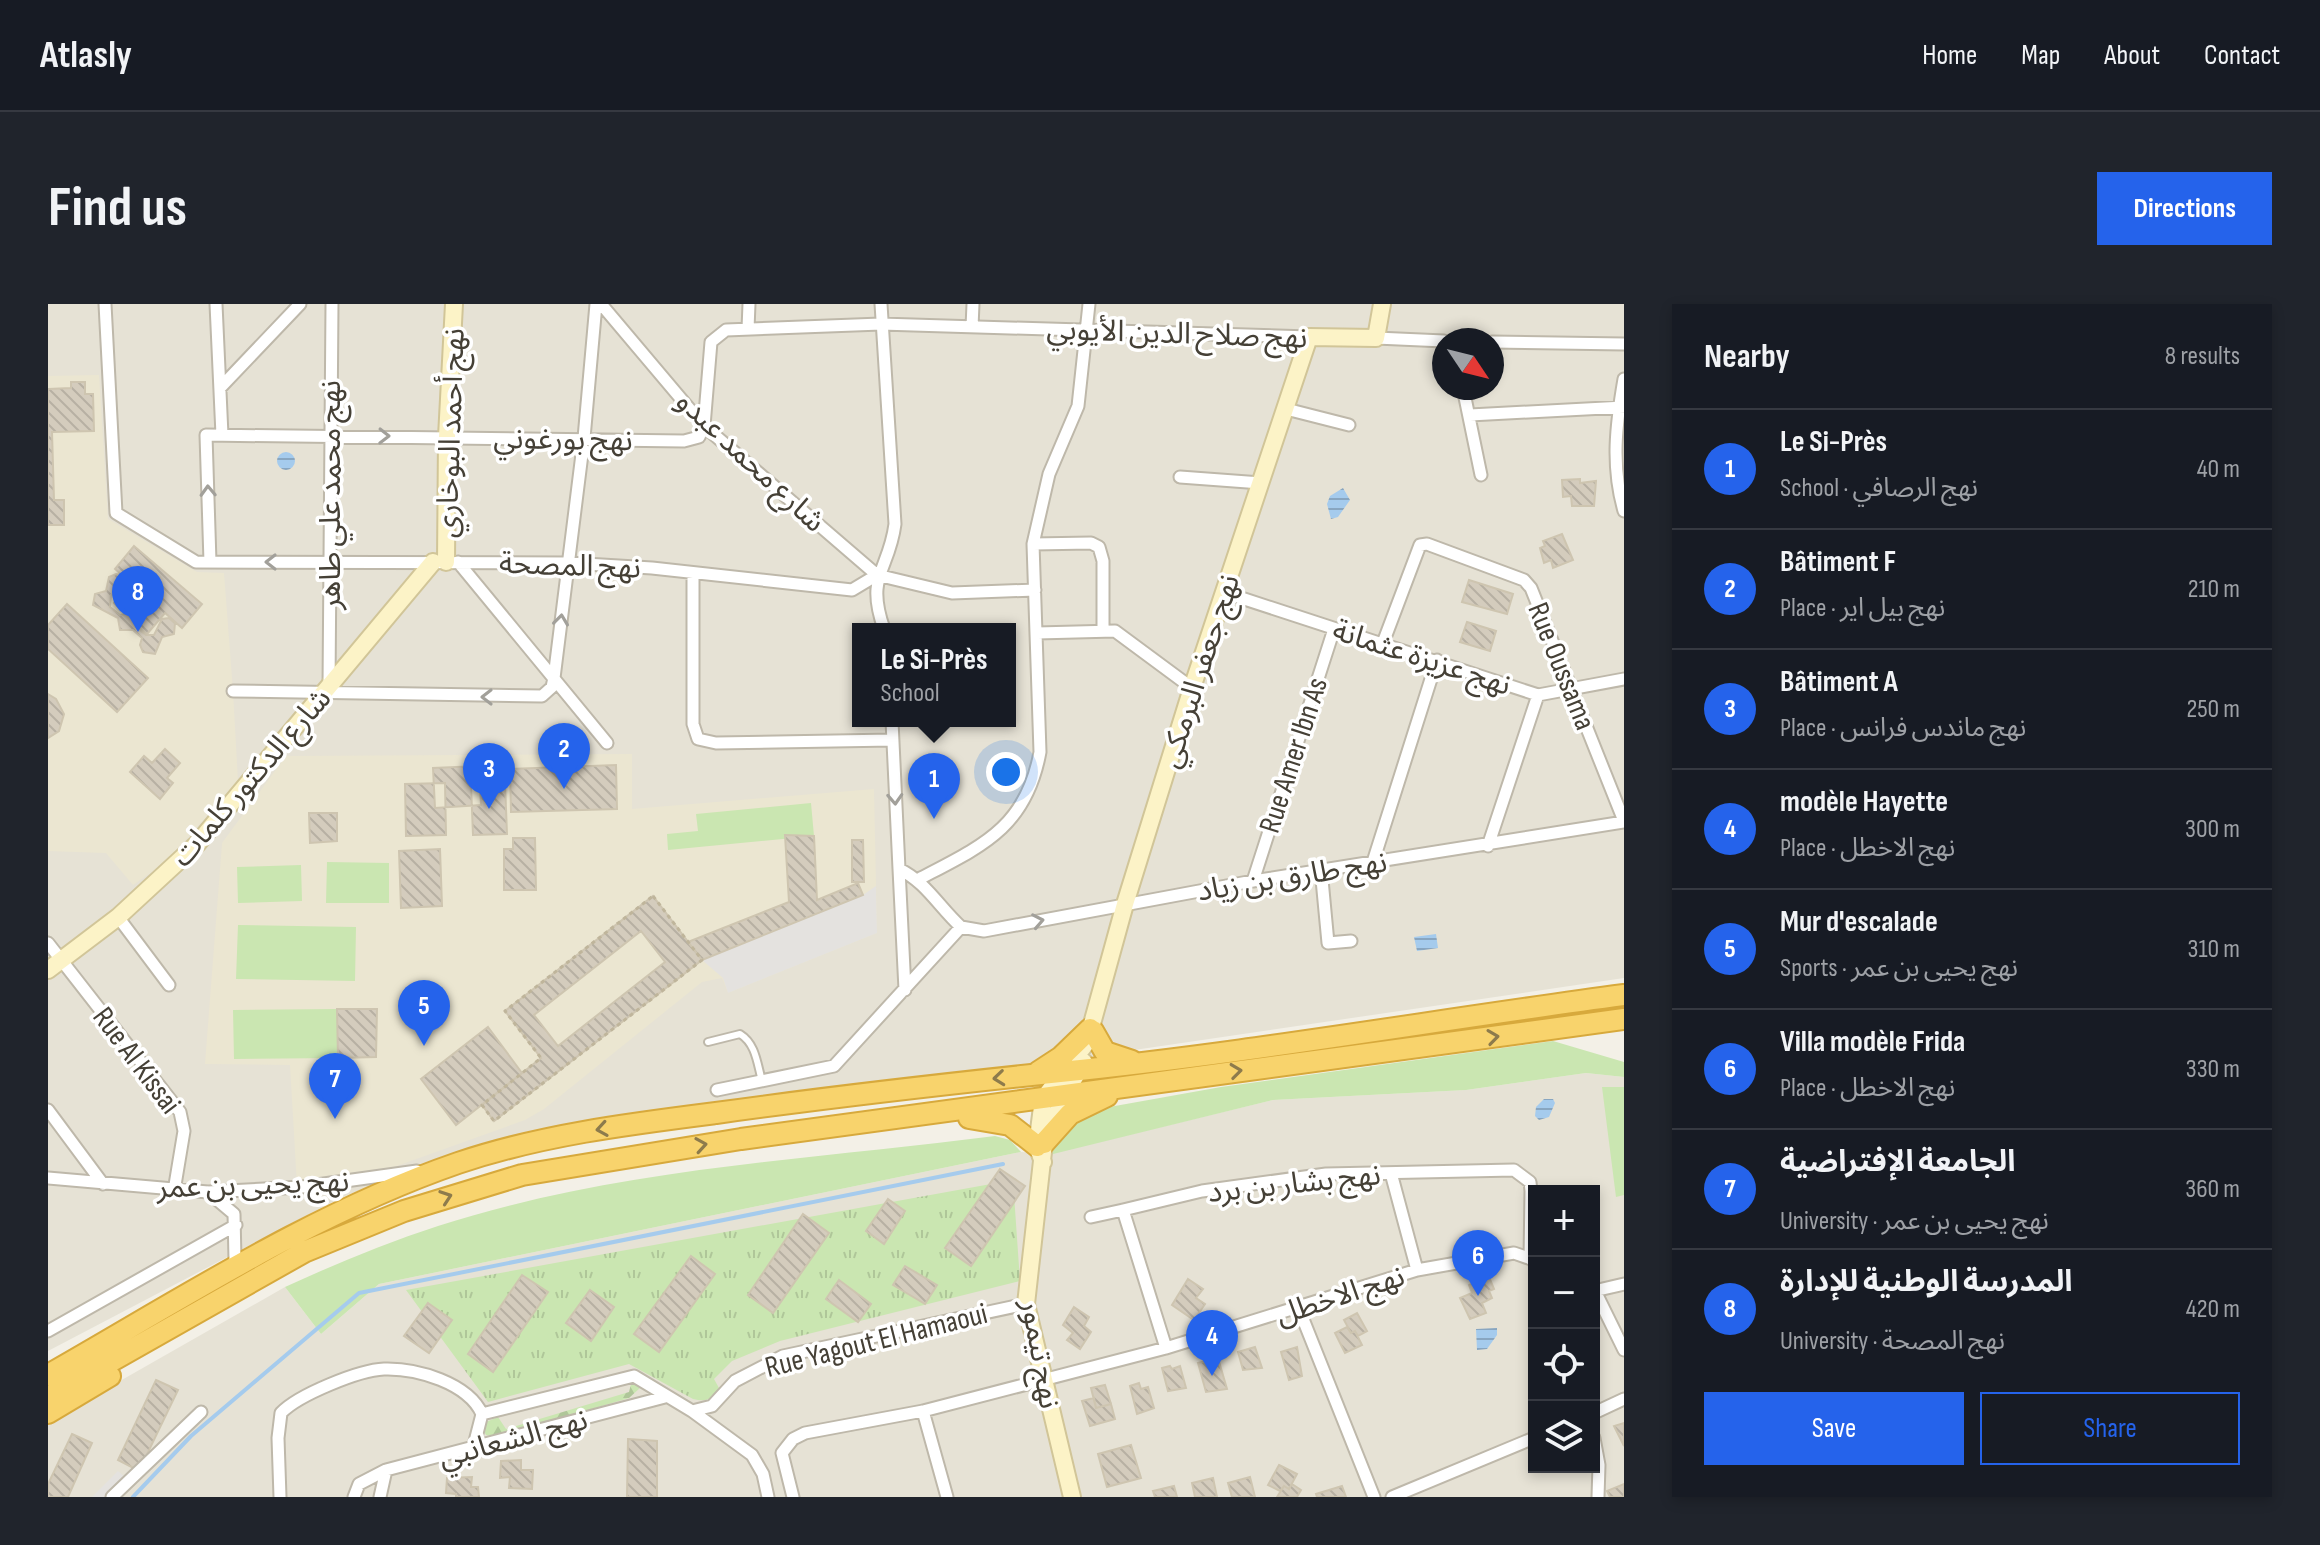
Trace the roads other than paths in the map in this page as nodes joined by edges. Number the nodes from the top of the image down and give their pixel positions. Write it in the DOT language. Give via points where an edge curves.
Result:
graph roads {
  1 [pos="105,304"];
  2 [pos="216,304"];
  3 [pos="300,304"];
  4 [pos="332,304"];
  5 [pos="454,304"];
  6 [pos="598,304"];
  7 [pos="749,304"];
  8 [pos="881,304"];
  9 [pos="973,304"];
  10 [pos="1089,304"];
  11 [pos="1382,304"];
  12 [pos="881,324"];
  13 [pos="972,327"];
  14 [pos="748,329"];
  15 [pos="1087,332"];
  16 [pos="1309,337"];
  17 [pos="1376,338"];
  18 [pos="1432,340"];
  19 [pos="1504,342"];
  20 [pos="1624,344"];
  21 [pos="1624,379"];
  22 [pos="220,388"];
  23 [pos="1466,400"];
  24 [pos="1622,407"];
  25 [pos="1286,409"];
  26 [pos="1470,415"];
  27 [pos="1349,425"];
  28 [pos="704,426"];
  29 [pos="222,435"];
  30 [pos="330,435"];
  31 [pos="447,437"];
  32 [pos="584,438"];
  33 [pos="1481,475"];
  34 [pos="1180,477"];
  35 [pos="1261,483"];
  36 [pos="1624,511"];
  37 [pos="1033,544"];
  38 [pos="210,562"];
  39 [pos="329,562"];
  40 [pos="446,562"];
  41 [pos="569,563"];
  42 [pos="693,573"];
  43 [pos="877,575"];
  44 [pos="1035,590"];
  45 [pos="1223,592"];
  46 [pos="883,623"];
  47 [pos="1334,629"];
  48 [pos="1103,630"];
  49 [pos="1037,633"];
  50 [pos="1383,643"];
  51 [pos="1437,660"];
  52 [pos="554,678"];
  53 [pos="1624,679"];
  54 [pos="1192,688"];
  55 [pos="326,690"];
  56 [pos="1573,690"];
  57 [pos="233,691"];
  58 [pos="1538,695"];
  59 [pos="892,727"];
  60 [pos="892,740"];
  61 [pos="607,743"];
  62 [pos="1624,822"];
  63 [pos="1488,846"];
  64 [pos="1373,862"];
  65 [pos="899,869"];
  66 [pos="1321,869"];
  67 [pos="919,879"];
  68 [pos="1253,881"];
  69 [pos="1125,904"];
  70 [pos="118,917"];
  71 [pos="961,927"];
  72 [pos="1351,941"];
  73 [pos="48,943"];
  74 [pos="54,965"];
  75 [pos="169,985"];
  76 [pos="905,990"];
  77 [pos="1624,995"];
  78 [pos="1624,1019"];
  79 [pos="1092,1030"];
  80 [pos="708,1042"];
  81 [pos="1226,1054"];
  82 [pos="1144,1063"];
  83 [pos="762,1081"];
  84 [pos="1058,1082"];
  85 [pos="1137,1084"];
  86 [pos="717,1090"];
  87 [pos="48,1110"];
  88 [pos="929,1115"];
  89 [pos="868,1122"];
  90 [pos="1041,1150"];
  91 [pos="457,1163"];
  92 [pos="1391,1173"];
  93 [pos="48,1178"];
  94 [pos="103,1184"];
  95 [pos="174,1191"];
  96 [pos="208,1192"];
  97 [pos="386,1193"];
  98 [pos="1123,1210"];
  99 [pos="404,1211"];
  100 [pos="1091,1217"];
  101 [pos="236,1225"];
  102 [pos="1532,1257"];
  103 [pos="1528,1258"];
  104 [pos="235,1260"];
  105 [pos="1417,1270"];
  106 [pos="1624,1284"];
  107 [pos="1600,1290"];
  108 [pos="1600,1303"];
  109 [pos="1026,1304"];
  110 [pos="1299,1309"];
  111 [pos="48,1331"];
  112 [pos="1166,1348"];
  113 [pos="1624,1350"];
  114 [pos="48,1360"];
  115 [pos="73,1371"];
  116 [pos="48,1375"];
  117 [pos="1043,1379"];
  118 [pos="48,1397"];
  119 [pos="665,1397"];
  120 [pos="1624,1399"];
  121 [pos="1600,1410"];
  122 [pos="692,1411"];
  123 [pos="923,1411"];
  124 [pos="201,1412"];
  125 [pos="48,1413"];
  126 [pos="482,1414"];
  127 [pos="1528,1440"];
  128 [pos="473,1449"];
  129 [pos="386,1470"];
  130 [pos="1599,1473"];
  131 [pos="112,1497"];
  132 [pos="280,1497"];
  133 [pos="354,1497"];
  134 [pos="380,1497"];
  135 [pos="768,1497"];
  136 [pos="793,1497"];
  137 [pos="947,1497"];
  138 [pos="1072,1497"];
  139 [pos="1374,1497"];
  140 [pos="1392,1497"];
  141 [pos="1598,1497"];
  1 -- 38 [label="street" via="116,513 196,562"];
  2 -- 22 [label="street"];
  3 -- 22 [label="street"];
  4 -- 30 [label="street, نهج محمد علي طاهر"];
  5 -- 31 [label="street, نهج أحمد البوخاري"];
  6 -- 28 [label="street, شارع محمد عبدو"];
  6 -- 32 [label="street"];
  7 -- 14 [label="street"];
  8 -- 12 [label="street"];
  9 -- 13 [label="street"];
  10 -- 15 [label="street"];
  11 -- 17 [label="street"];
  12 -- 13 [label="street, نهج صلاح الدين الأيوبي"];
  12 -- 14 [label="street, نهج صلاح الدين الأيوبي"];
  12 -- 43 [label="street" via="895,524"];
  13 -- 15 [label="street, نهج صلاح الدين الأيوبي"];
  14 -- 28 [label="street, نهج صلاح الدين الأيوبي" via="726,330 711,342"];
  15 -- 16 [label="street, نهج صلاح الدين الأيوبي"];
  15 -- 37 [label="street" via="1078,406 1049,474"];
  16 -- 17 [label="street, نهج صلاح الدين الأيوبي"];
  16 -- 25 [label="street, نهج جعفر البرمكي"];
  17 -- 18 [label="street, نهج صلاح الدين الأيوبي"];
  19 -- 20 [label="street"];
  21 -- 24 [label="street"];
  22 -- 29 [label="street"];
  23 -- 26 [label="street"];
  24 -- 26 [label="street"];
  24 -- 36 [label="street" via="1615,457"];
  25 -- 27 [label="street"];
  25 -- 35 [label="street, نهج جعفر البرمكي"];
  26 -- 33 [label="street"];
  28 -- 32 [label="street, نهج بورغوني" via="699,437 684,441"];
  28 -- 43 [label="street, شارع محمد عبدو"];
  29 -- 30 [label="street, نهج بورغوني"];
  38 -- 29 [label="street, one-way" via="206,435"];
  30 -- 31 [label="street, نهج بورغوني, one-way"];
  30 -- 39 [label="street, نهج محمد علي طاهر"];
  31 -- 32 [label="street, نهج بورغوني"];
  31 -- 40 [label="street, نهج أحمد البوخاري"];
  32 -- 41 [label="street"];
  34 -- 35 [label="street"];
  35 -- 45 [label="street, نهج جعفر البرمكي"];
  37 -- 44 [label="street"];
  37 -- 48 [label="street" via="1099,547"];
  39 -- 38 [label="street, نهج المصحة, one-way"];
  39 -- 40 [label="street, نهج المصحة"];
  39 -- 55 [label="street, نهج محمد علي طاهر"];
  40 -- 41 [label="street, نهج المصحة"];
  40 -- 52 [label="street"];
  40 -- 55 [label="street, شارع الدكتور كلمات"];
  41 -- 42 [label="street, نهج المصحة"];
  52 -- 41 [label="street, one-way"];
  42 -- 43 [label="street, نهج المصحة" via="852,590"];
  42 -- 60 [label="street" via="693,724 698,739"];
  43 -- 44 [label="street" via="952,593"];
  43 -- 46 [label="street"];
  44 -- 49 [label="street"];
  45 -- 47 [label="street, نهج عزيزة عثمانة"];
  45 -- 54 [label="street, نهج جعفر البرمكي"];
  47 -- 50 [label="street, نهج عزيزة عثمانة"];
  47 -- 68 [label="street, Rue Amer Ibn As"];
  48 -- 49 [label="street"];
  48 -- 54 [label="street" via="1122,636"];
  49 -- 67 [label="street" via="1040,752 1025,801 982,846"];
  50 -- 51 [label="street, نهج عزيزة عثمانة"];
  50 -- 56 [label="street, Rue Oussama" via="1416,550 1427,544 1528,583"];
  51 -- 58 [label="street, نهج عزيزة عثمانة"];
  51 -- 64 [label="street"];
  52 -- 55 [label="street, one-way" via="542,696"];
  52 -- 61 [label="street"];
  53 -- 56 [label="street, نهج عزيزة عثمانة"];
  54 -- 69 [label="street, نهج جعفر البرمكي"];
  55 -- 57 [label="street"];
  55 -- 70 [label="street, شارع الدكتور كلمات" via="208,833"];
  56 -- 58 [label="street, نهج عزيزة عثمانة"];
  56 -- 62 [label="street, Rue Oussama"];
  58 -- 63 [label="street"];
  59 -- 60 [label="street"];
  60 -- 65 [label="street, one-way"];
  62 -- 63 [label="street, نهج طارق بن زياد"];
  63 -- 64 [label="street, نهج طارق بن زياد"];
  64 -- 66 [label="street, نهج طارق بن زياد"];
  65 -- 67 [label="street"];
  65 -- 76 [label="street"];
  66 -- 68 [label="street, نهج طارق بن زياد"];
  66 -- 72 [label="street" via="1328,943"];
  67 -- 71 [label="street"];
  68 -- 69 [label="street, نهج طارق بن زياد"];
  71 -- 69 [label="street, نهج طارق بن زياد, one-way" via="984,931"];
  69 -- 79 [label="street, نهج جعفر البرمكي"];
  70 -- 74 [label="street, شارع الدكتور كلمات"];
  70 -- 75 [label="street"];
  71 -- 76 [label="street"];
  73 -- 74 [label="street, Rue Al Kissai"];
  74 -- 95 [label="street, Rue Al Kissai" via="180,1112 184,1131"];
  76 -- 83 [label="street" via="834,1066"];
  77 -- 81 [label="highway"];
  85 -- 78 [label="highway, one-way"];
  79 -- 82 [label="highway" via="1105,1052"];
  79 -- 84 [label="street, نهج جعفر البرمكي"];
  79 -- 84 [label="highway" via="1061,1057"];
  80 -- 83 [label="lane" via="740,1034 747,1038"];
  81 -- 82 [label="highway"];
  81 -- 84 [label="highway"];
  82 -- 84 [label="highway"];
  83 -- 86 [label="street"];
  84 -- 85 [label="highway"];
  84 -- 88 [label="highway"];
  84 -- 89 [label="highway"];
  84 -- 90 [label="street, نهج تيمور"];
  84 -- 91 [label="highway, one-way" via="831,1097 595,1130"];
  85 -- 90 [label="highway" via="1070,1114"];
  87 -- 94 [label="street"];
  88 -- 89 [label="highway"];
  88 -- 90 [label="highway" via="1004,1122"];
  99 -- 89 [label="highway, one-way" via="476,1187 582,1162"];
  90 -- 109 [label="street, نهج تيمور"];
  91 -- 96 [label="street, نهج يحيى بن عمر" via="361,1181"];
  91 -- 97 [label="highway"];
  92 -- 98 [label="street, نهج بشار بن برد" via="1276,1179"];
  92 -- 102 [label="street, نهج بشار بن برد" via="1523,1174 1531,1191"];
  92 -- 105 [label="street"];
  93 -- 94 [label="street, نهج يحيى بن عمر"];
  94 -- 95 [label="street, نهج يحيى بن عمر"];
  95 -- 96 [label="street, نهج يحيى بن عمر"];
  96 -- 101 [label="street" via="230,1207"];
  97 -- 104 [label="highway"];
  97 -- 115 [label="highway" via="273,1248"];
  98 -- 100 [label="street, نهج بشار بن برد"];
  98 -- 112 [label="street"];
  99 -- 115 [label="highway" via="286,1261"];
  99 -- 125 [label="highway" via="242,1294"];
  101 -- 104 [label="street"];
  101 -- 111 [label="street"];
  103 -- 105 [label="street, نهج الاخطل" via="1514,1253"];
  104 -- 114 [label="highway"];
  105 -- 110 [label="street, نهج الاخطل"];
  106 -- 107 [label="street"];
  108 -- 113 [label="street"];
  109 -- 117 [label="street, نهج تيمور"];
  109 -- 122 [label="street, Rue Yagout El Hamaoui" via="783,1356 735,1381 712,1406"];
  110 -- 112 [label="street, نهج الاخطل"];
  110 -- 139 [label="street"];
  112 -- 117 [label="street, نهج الاخطل"];
  115 -- 116 [label="highway"];
  115 -- 118 [label="highway"];
  117 -- 123 [label="street, نهج الاخطل"];
  117 -- 138 [label="street, نهج تيمور"];
  119 -- 122 [label="street"];
  119 -- 126 [label="street" via="648,1382 628,1377"];
  119 -- 128 [label="street, نهج الشعانبي"];
  120 -- 121 [label="street"];
  122 -- 135 [label="street" via="752,1455"];
  123 -- 136 [label="street, نهج الاخطل" via="793,1439 782,1453"];
  123 -- 137 [label="street"];
  124 -- 131 [label="street"];
  126 -- 128 [label="street"];
  126 -- 132 [label="street" via="470,1394 396,1370 370,1371 322,1389 281,1413"];
  127 -- 140 [label="street"];
  128 -- 129 [label="street, نهج الشعانبي"];
  129 -- 133 [label="street" via="359,1484"];
  129 -- 134 [label="street"];
  130 -- 141 [label="street"];
}
